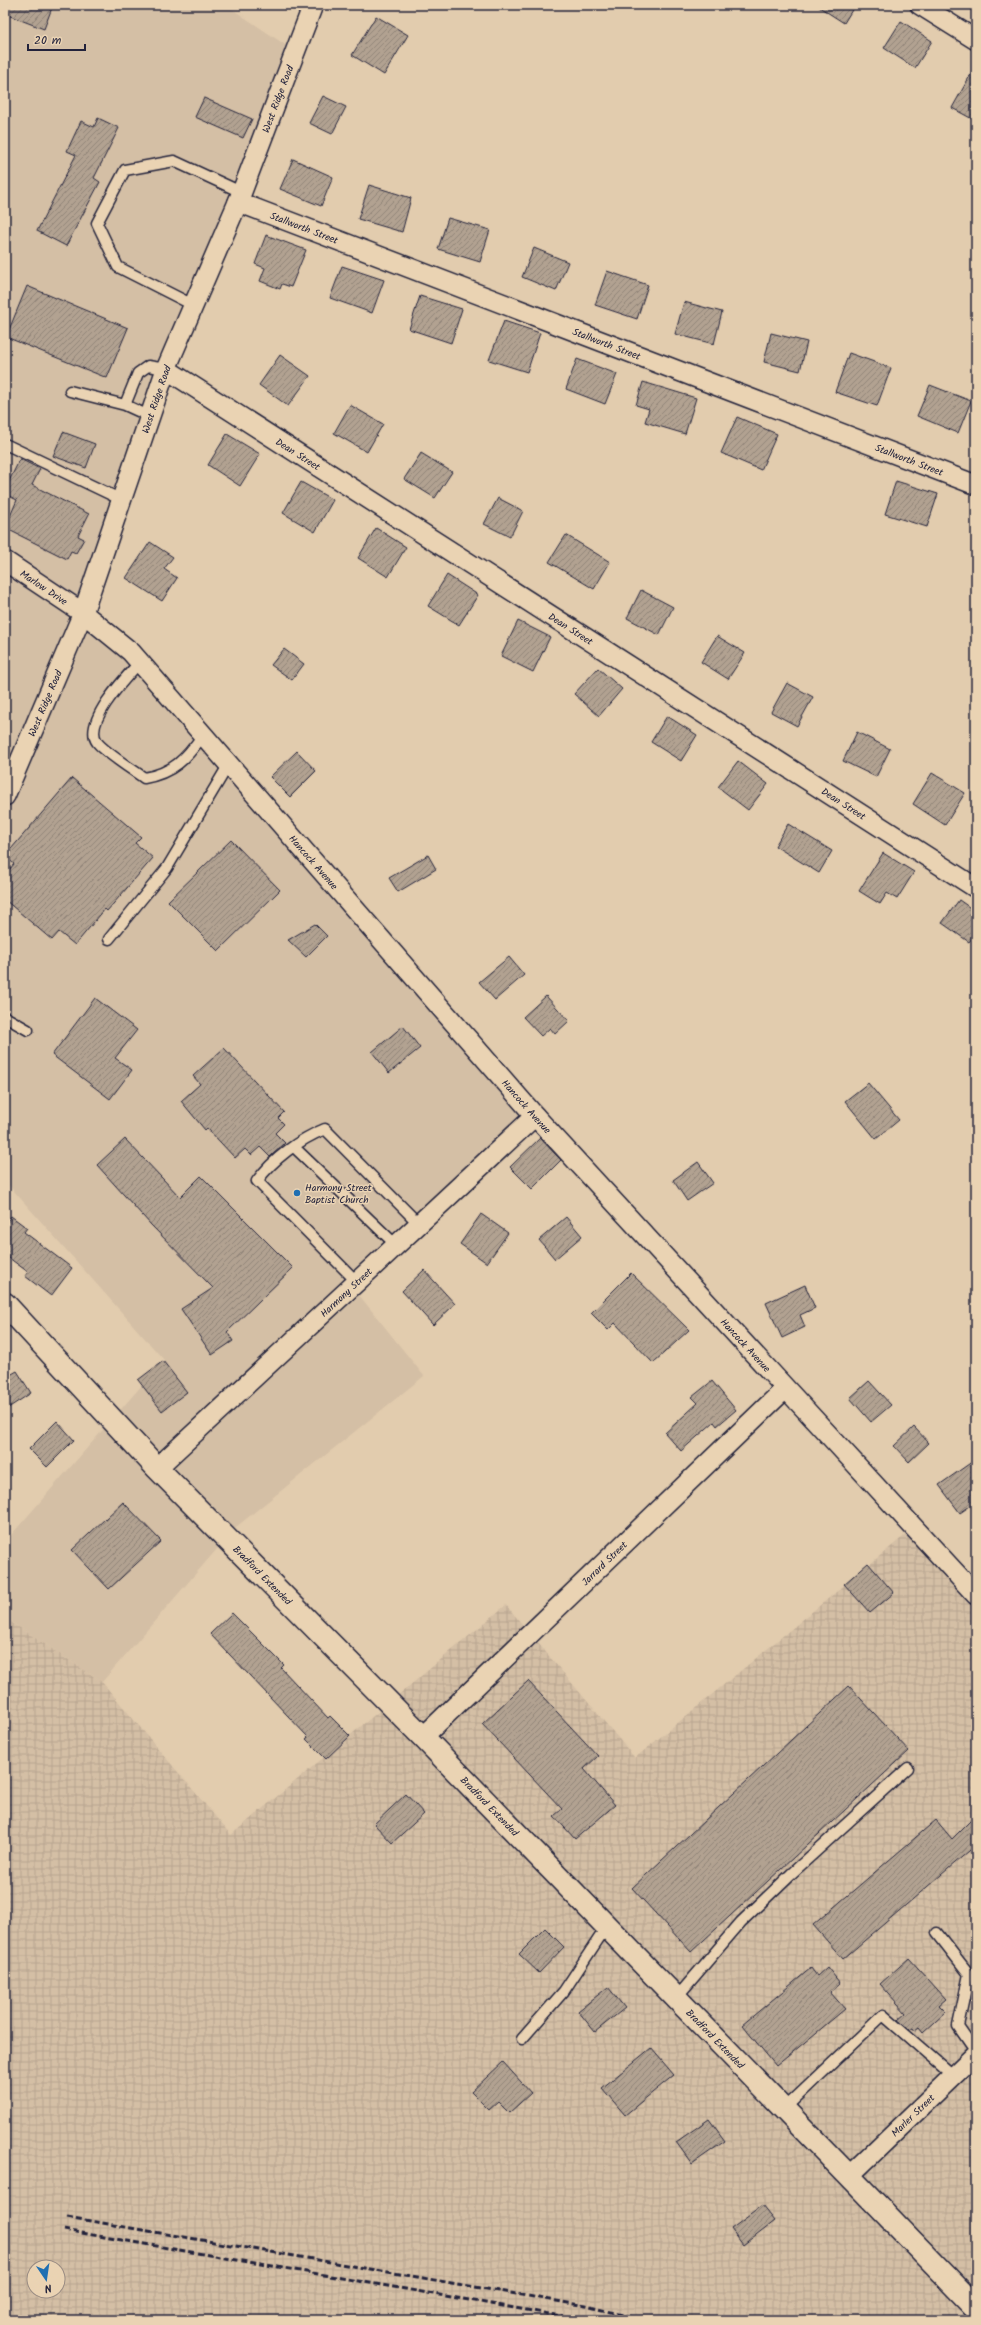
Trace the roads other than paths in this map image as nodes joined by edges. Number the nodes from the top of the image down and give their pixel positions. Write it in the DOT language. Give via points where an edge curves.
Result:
graph roads {
  1 [pos="313,5"];
  2 [pos="920,5"];
  3 [pos="976,40"];
  4 [pos="240,197"];
  5 [pos="193,305"];
  6 [pos="166,369"];
  7 [pos="70,390"];
  8 [pos="125,405"];
  9 [pos="149,416"];
  10 [pos="5,444"];
  11 [pos="976,485"];
  12 [pos="122,500"];
  13 [pos="5,561"];
  14 [pos="83,613"];
  15 [pos="140,662"];
  16 [pos="204,735"];
  17 [pos="229,764"];
  18 [pos="5,796"];
  19 [pos="976,888"];
  20 [pos="109,939"];
  21 [pos="5,1017"];
  22 [pos="28,1030"];
  23 [pos="535,1116"];
  24 [pos="294,1147"];
  25 [pos="420,1224"];
  26 [pos="396,1245"];
  27 [pos="357,1282"];
  28 [pos="5,1304"];
  29 [pos="785,1389"];
  30 [pos="157,1468"];
  31 [pos="976,1595"];
  32 [pos="424,1737"];
  33 [pos="908,1768"];
  34 [pos="606,1926"];
  35 [pos="937,1933"];
  36 [pos="676,1998"];
  37 [pos="522,2039"];
  38 [pos="976,2053"];
  39 [pos="953,2076"];
  40 [pos="784,2109"];
  41 [pos="849,2176"];
  42 [pos="976,2307"];
  1 -- 4 [label="street, West Ridge Road"];
  2 -- 3 [label="street"];
  4 -- 5 [label="street, West Ridge Road"];
  4 -- 5 [label="lane" via="174,161 125,170 97,223 118,267"];
  4 -- 11 [label="street, Stallworth Street"];
  5 -- 6 [label="street, West Ridge Road"];
  6 -- 8 [label="lane" via="148,366 138,373"];
  6 -- 9 [label="street, West Ridge Road"];
  6 -- 19 [label="street, Dean Street"];
  7 -- 8 [label="lane"];
  8 -- 9 [label="lane"];
  9 -- 12 [label="street, West Ridge Road"];
  10 -- 12 [label="lane"];
  12 -- 14 [label="street, West Ridge Road"];
  13 -- 14 [label="street, Marlow Drive"];
  14 -- 15 [label="street, Hancock Avenue"];
  14 -- 18 [label="street, West Ridge Road"];
  15 -- 16 [label="street, Hancock Avenue"];
  15 -- 16 [label="lane" via="123,681 96,720 92,732 97,743 144,778 167,772 190,753"];
  16 -- 17 [label="street, Hancock Avenue"];
  17 -- 20 [label="lane" via="166,868"];
  17 -- 23 [label="street, Hancock Avenue"];
  21 -- 22 [label="lane"];
  23 -- 25 [label="street, Harmony Street"];
  23 -- 29 [label="street, Hancock Avenue"];
  24 -- 25 [label="lane" via="307,1136 325,1129"];
  24 -- 26 [label="lane"];
  24 -- 27 [label="lane" via="265,1170 257,1182"];
  25 -- 26 [label="street, Harmony Street"];
  26 -- 27 [label="street, Harmony Street"];
  27 -- 30 [label="street, Harmony Street"];
  28 -- 30 [label="street, Bradford Extended"];
  29 -- 31 [label="street, Hancock Avenue"];
  29 -- 32 [label="street, Jarrard Street"];
  30 -- 32 [label="street, Bradford Extended"];
  32 -- 34 [label="street, Bradford Extended"];
  33 -- 36 [label="lane" via="741,1922"];
  34 -- 36 [label="street, Bradford Extended"];
  34 -- 37 [label="lane" via="564,1991"];
  35 -- 38 [label="lane" via="969,1974 958,2026"];
  36 -- 40 [label="street, Bradford Extended"];
  38 -- 39 [label="street, Marler Street"];
  39 -- 40 [label="lane" via="883,2014"];
  39 -- 41 [label="street, Marler Street"];
  40 -- 41 [label="street, Bradford Extended"];
  41 -- 42 [label="street, Bradford Extended"];
}
